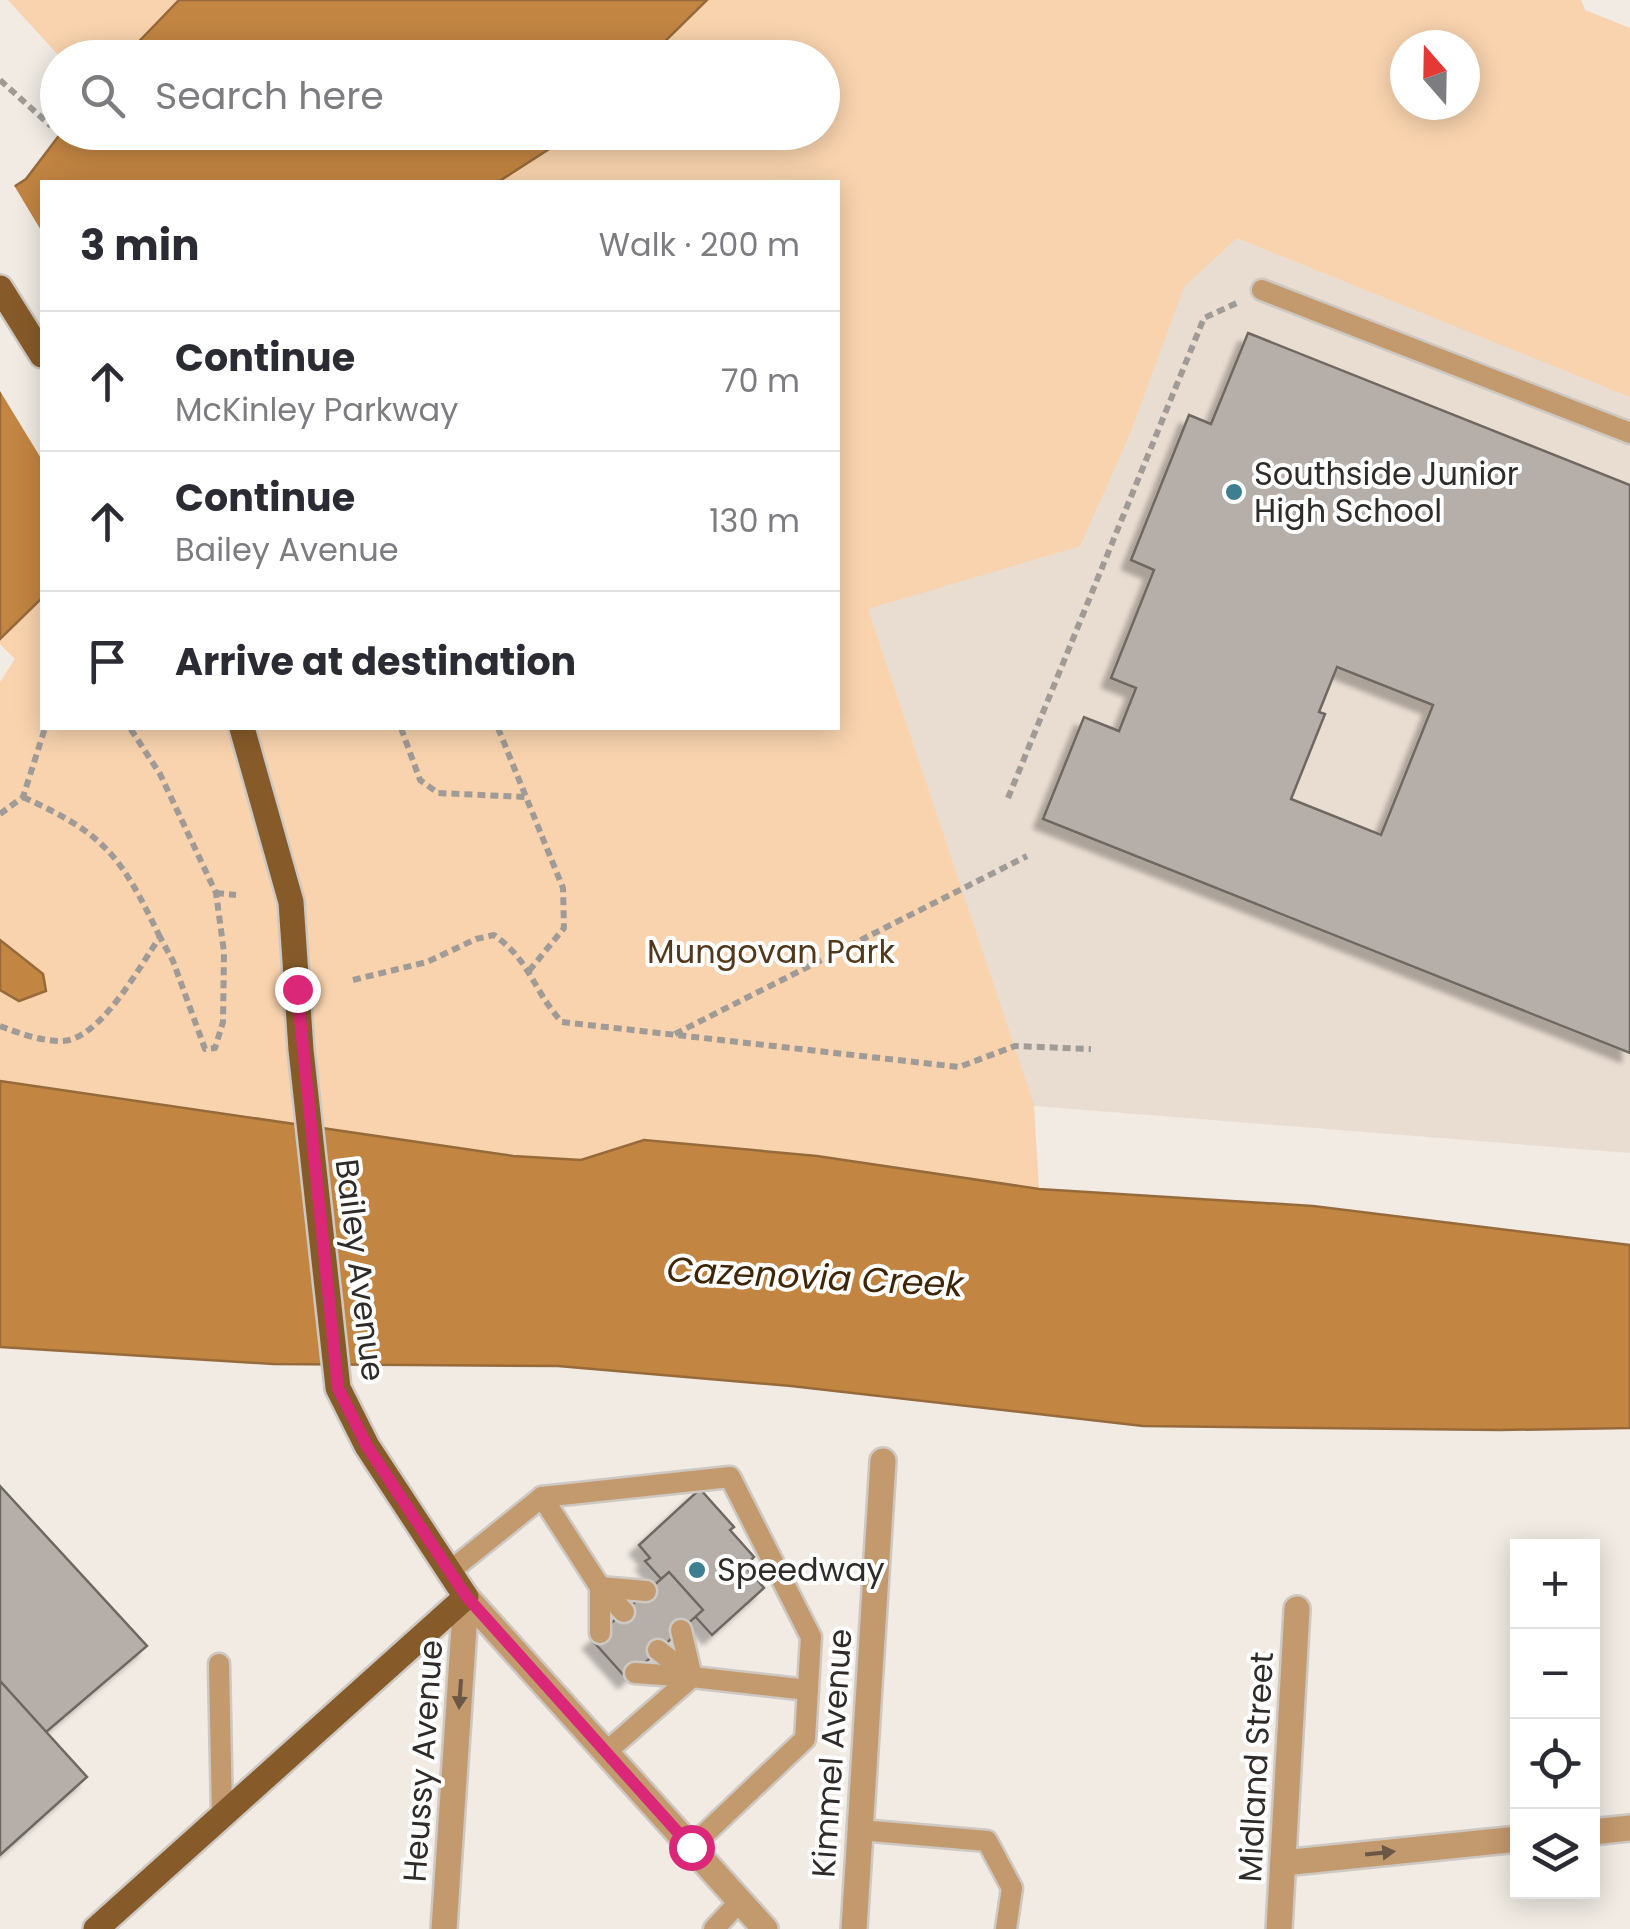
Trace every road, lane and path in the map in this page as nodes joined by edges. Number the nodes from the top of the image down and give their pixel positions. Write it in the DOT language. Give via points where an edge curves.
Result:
graph roads {
  1 [pos="0,80"];
  2 [pos="40,116"];
  3 [pos="0,288"];
  4 [pos="1262,290"];
  5 [pos="40,353"];
  6 [pos="1630,433"];
  7 [pos="44,730"];
  8 [pos="131,730"];
  9 [pos="243,730"];
  10 [pos="402,730"];
  11 [pos="499,730"];
  12 [pos="526,796"];
  13 [pos="23,798"];
  14 [pos="1008,798"];
  15 [pos="0,814"];
  16 [pos="1027,856"];
  17 [pos="216,893"];
  18 [pos="236,895"];
  19 [pos="160,937"];
  20 [pos="529,971"];
  21 [pos="353,980"];
  22 [pos="0,1026"];
  23 [pos="674,1034"];
  24 [pos="1091,1049"];
  25 [pos="883,1461"];
  26 [pos="542,1496"];
  27 [pos="450,1572"];
  28 [pos="600,1587"];
  29 [pos="646,1591"];
  30 [pos="466,1596"];
  31 [pos="1297,1609"];
  32 [pos="624,1612"];
  33 [pos="681,1630"];
  34 [pos="600,1633"];
  35 [pos="658,1650"];
  36 [pos="219,1664"];
  37 [pos="635,1673"];
  38 [pos="692,1677"];
  39 [pos="808,1690"];
  40 [pos="606,1752"];
  41 [pos="222,1816"];
  42 [pos="1630,1828"];
  43 [pos="860,1830"];
  44 [pos="1600,1831"];
  45 [pos="1510,1840"];
  46 [pos="691,1847"];
  47 [pos="1283,1863"];
  48 [pos="740,1902"];
  49 [pos="120,1918"];
  50 [pos="96,1929"];
  51 [pos="444,1929"];
  52 [pos="714,1929"];
  53 [pos="765,1929"];
  54 [pos="854,1929"];
  55 [pos="1006,1929"];
  56 [pos="1279,1929"];
  1 -- 2 [label="path"];
  3 -- 5 [label="main road"];
  4 -- 6 [label="lane"];
  4 -- 14 [label="path" via="1204,318"];
  7 -- 13 [label="path"];
  8 -- 17 [label="path" via="160,774"];
  9 -- 27 [label="main road, Bailey Avenue" via="291,902 338,1388 367,1446"];
  10 -- 12 [label="path" via="420,780 438,793"];
  11 -- 12 [label="path"];
  12 -- 20 [label="path" via="563,888 564,928"];
  13 -- 15 [label="path"];
  13 -- 19 [label="path" via="102,842 126,869"];
  16 -- 23 [label="path"];
  17 -- 18 [label="path"];
  17 -- 19 [label="path" via="224,952 223,1022 215,1048 205,1049"];
  19 -- 22 [label="path" via="102,1022 64,1042"];
  20 -- 21 [label="path" via="494,935 428,962"];
  20 -- 23 [label="path" via="562,1022"];
  23 -- 24 [label="path" via="959,1067 1015,1046"];
  25 -- 43 [label="street, Kimmel Avenue"];
  26 -- 27 [label="lane"];
  26 -- 28 [label="lane"];
  26 -- 39 [label="lane" via="730,1477 811,1637"];
  27 -- 30 [label="main road, Bailey Avenue"];
  28 -- 29 [label="lane"];
  28 -- 32 [label="lane"];
  28 -- 34 [label="lane"];
  30 -- 40 [label="street"];
  30 -- 41 [label="main road"];
  30 -- 51 [label="street, Heussy Avenue, one-way"];
  31 -- 47 [label="street, Midland Street"];
  33 -- 38 [label="lane"];
  35 -- 38 [label="lane"];
  36 -- 41 [label="lane"];
  37 -- 38 [label="lane"];
  38 -- 39 [label="lane"];
  38 -- 40 [label="lane"];
  39 -- 46 [label="lane" via="805,1739"];
  40 -- 46 [label="street"];
  41 -- 49 [label="main road"];
  42 -- 44 [label="street"];
  43 -- 54 [label="street, Kimmel Avenue"];
  43 -- 55 [label="lane" via="987,1841 1012,1888"];
  47 -- 45 [label="street, one-way"];
  46 -- 48 [label="street"];
  47 -- 56 [label="street, Midland Street"];
  48 -- 52 [label="lane"];
  48 -- 53 [label="street"];
  49 -- 50 [label="main road"];
}
